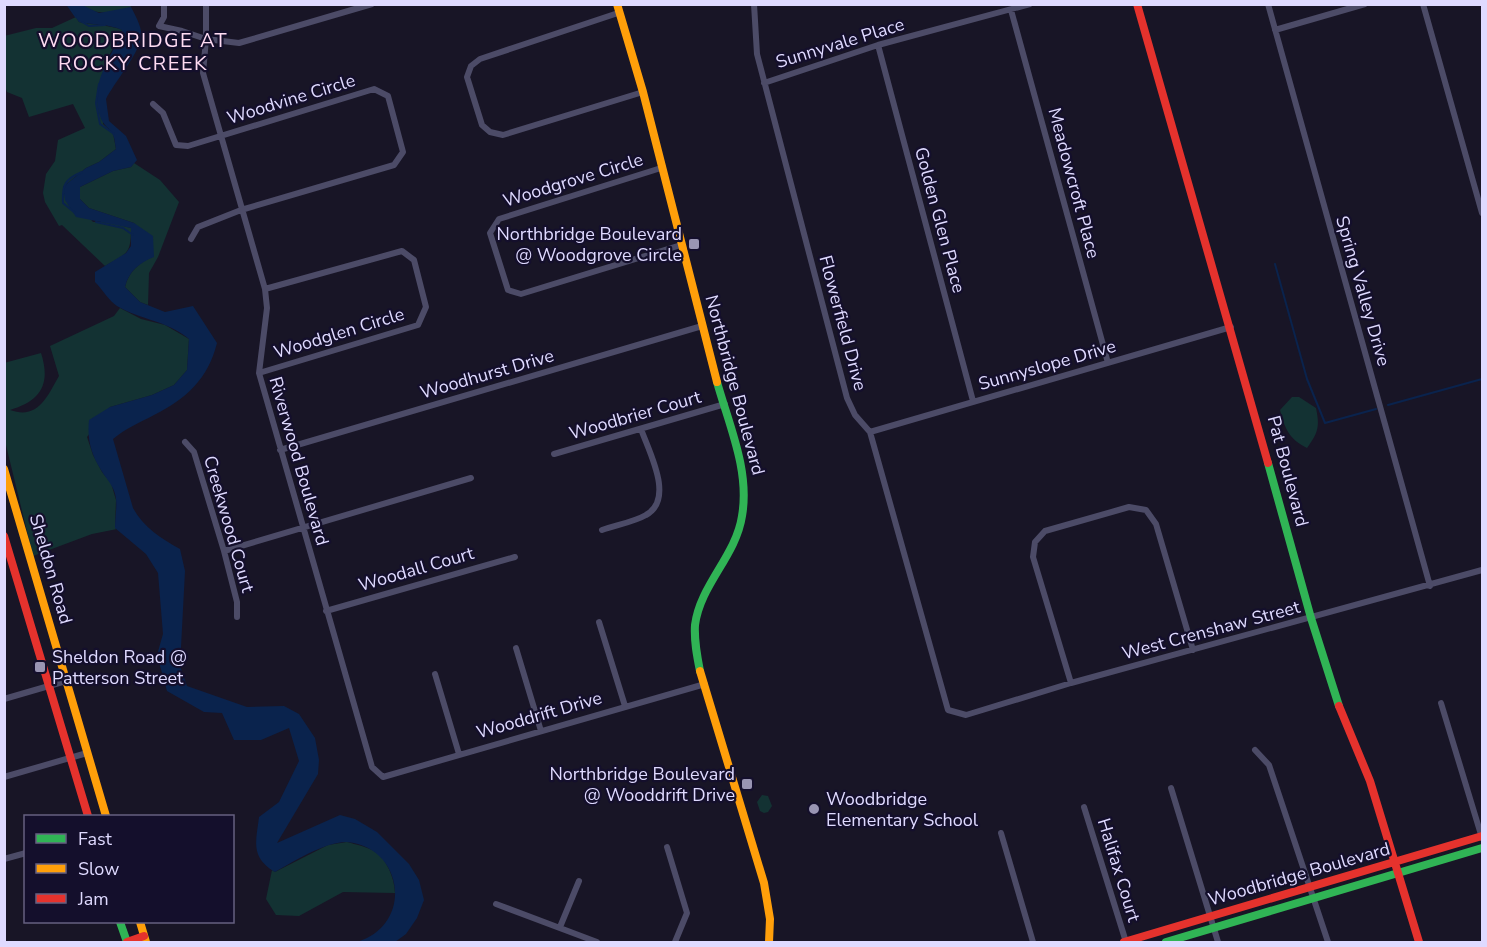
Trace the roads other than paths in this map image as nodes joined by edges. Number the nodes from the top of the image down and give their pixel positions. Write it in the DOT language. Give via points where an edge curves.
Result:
graph roads {
  1 [pos="164,4"];
  2 [pos="206,4"];
  3 [pos="372,4"];
  4 [pos="754,4"];
  5 [pos="1030,4"];
  6 [pos="1137,4"];
  7 [pos="1268,4"];
  8 [pos="1365,4"];
  9 [pos="1424,4"];
  10 [pos="618,9"];
  11 [pos="1011,10"];
  12 [pos="1275,30"];
  13 [pos="206,39"];
  14 [pos="878,45"];
  15 [pos="764,83"];
  16 [pos="643,92"];
  17 [pos="153,104"];
  18 [pos="220,136"];
  19 [pos="661,168"];
  20 [pos="241,210"];
  21 [pos="1482,213"];
  22 [pos="191,239"];
  23 [pos="681,245"];
  24 [pos="265,289"];
  25 [pos="702,326"];
  26 [pos="1231,327"];
  27 [pos="1108,363"];
  28 [pos="259,374"];
  29 [pos="973,401"];
  30 [pos="725,404"];
  31 [pos="641,429"];
  32 [pos="870,432"];
  33 [pos="185,442"];
  34 [pos="280,450"];
  35 [pos="554,454"];
  36 [pos="4,469"];
  37 [pos="471,478"];
  38 [pos="6,480"];
  39 [pos="7,489"];
  40 [pos="302,528"];
  41 [pos="602,530"];
  42 [pos="4,536"];
  43 [pos="224,551"];
  44 [pos="515,557"];
  45 [pos="1482,570"];
  46 [pos="1430,586"];
  47 [pos="326,610"];
  48 [pos="237,617"];
  49 [pos="1311,618"];
  50 [pos="599,622"];
  51 [pos="516,648"];
  52 [pos="1193,650"];
  53 [pos="435,674"];
  54 [pos="66,681"];
  55 [pos="1071,683"];
  56 [pos="705,684"];
  57 [pos="48,686"];
  58 [pos="4,699"];
  59 [pos="1441,703"];
  60 [pos="625,706"];
  61 [pos="948,710"];
  62 [pos="541,731"];
  63 [pos="1255,750"];
  64 [pos="87,753"];
  65 [pos="459,754"];
  66 [pos="69,758"];
  67 [pos="4,777"];
  68 [pos="383,777"];
  69 [pos="1171,788"];
  70 [pos="1084,807"];
  71 [pos="88,815"];
  72 [pos="106,815"];
  73 [pos="1001,833"];
  74 [pos="1482,837"];
  75 [pos="667,847"];
  76 [pos="1482,849"];
  77 [pos="24,854"];
  78 [pos="4,859"];
  79 [pos="1395,863"];
  80 [pos="1399,874"];
  81 [pos="579,881"];
  82 [pos="1310,887"];
  83 [pos="1314,898"];
  84 [pos="496,904"];
  85 [pos="1210,917"];
  86 [pos="121,923"];
  87 [pos="141,923"];
  88 [pos="560,927"];
  89 [pos="1214,928"];
  90 [pos="145,939"];
  91 [pos="127,942"];
  92 [pos="597,942"];
  93 [pos="675,942"];
  94 [pos="769,942"];
  95 [pos="1033,942"];
  96 [pos="1125,942"];
  97 [pos="1166,942"];
  98 [pos="1218,942"];
  99 [pos="1328,942"];
  100 [pos="1419,942"];
  1 -- 13 [label="street" via="159,26"];
  2 -- 13 [label="street, Riverwood Boulevard"];
  3 -- 13 [label="street" via="239,44"];
  4 -- 15 [label="street, Flowerfield Drive" via="757,54"];
  5 -- 11 [label="street, Sunnyvale Place"];
  6 -- 26 [label="street, Pat Boulevard"];
  7 -- 12 [label="street, Spring Valley Drive"];
  8 -- 12 [label="street"];
  9 -- 21 [label="street"];
  10 -- 16 [label="street, Northbridge Boulevard"];
  10 -- 16 [label="street" via="480,59 471,66 467,77 470,87 482,125 503,135"];
  11 -- 14 [label="street, Sunnyvale Place"];
  11 -- 27 [label="street, Meadowcroft Place"];
  12 -- 46 [label="street, Spring Valley Drive"];
  13 -- 18 [label="street, Riverwood Boulevard" via="202,74"];
  14 -- 15 [label="street, Sunnyvale Place"];
  14 -- 29 [label="street, Golden Glen Place"];
  15 -- 32 [label="street, Flowerfield Drive" via="847,398"];
  16 -- 19 [label="street, Northbridge Boulevard"];
  17 -- 18 [label="street, Woodvine Circle" via="163,113 176,145 188,146"];
  18 -- 20 [label="street, Riverwood Boulevard"];
  18 -- 20 [label="street, Woodvine Circle" via="374,89 388,96 403,152 394,165"];
  19 -- 23 [label="street, Northbridge Boulevard"];
  19 -- 23 [label="street, Woodgrove Circle" via="499,219 490,233 508,290 521,294"];
  20 -- 22 [label="street, Woodvine Circle" via="198,227"];
  20 -- 24 [label="street, Riverwood Boulevard"];
  23 -- 25 [label="street, Northbridge Boulevard"];
  24 -- 28 [label="street, Riverwood Boulevard" via="267,308"];
  24 -- 28 [label="street, Woodglen Circle" via="402,251 414,260 426,307 418,325"];
  25 -- 30 [label="street, Northbridge Boulevard"];
  25 -- 34 [label="street, Woodhurst Drive"];
  26 -- 27 [label="street, Sunnyslope Drive"];
  26 -- 49 [label="street, Pat Boulevard"];
  27 -- 29 [label="street, Sunnyslope Drive"];
  28 -- 34 [label="street, Riverwood Boulevard"];
  29 -- 32 [label="street, Sunnyslope Drive"];
  30 -- 31 [label="street, Woodbrier Court"];
  30 -- 56 [label="street, Northbridge Boulevard" via="744,477 745,498 735,542 697,617 695,639"];
  31 -- 35 [label="street, Woodbrier Court"];
  31 -- 41 [label="street" via="659,478 656,508"];
  32 -- 61 [label="street, Flowerfield Drive"];
  33 -- 43 [label="street, Creekwood Court" via="194,452"];
  34 -- 40 [label="street, Riverwood Boulevard"];
  36 -- 38 [label="street, Sheldon Road"];
  37 -- 40 [label="street"];
  38 -- 39 [label="street, Sheldon Road"];
  39 -- 54 [label="street, Sheldon Road"];
  40 -- 43 [label="street"];
  40 -- 47 [label="street, Riverwood Boulevard"];
  42 -- 57 [label="street, Sheldon Road"];
  43 -- 48 [label="street, Creekwood Court"];
  44 -- 47 [label="street, Woodall Court"];
  45 -- 46 [label="street, West Crenshaw Street"];
  46 -- 49 [label="street, West Crenshaw Street"];
  47 -- 68 [label="street, Riverwood Boulevard" via="372,767"];
  49 -- 52 [label="street, West Crenshaw Street"];
  49 -- 79 [label="street, Pat Boulevard"];
  50 -- 60 [label="street"];
  51 -- 62 [label="street"];
  52 -- 55 [label="street, West Crenshaw Street"];
  52 -- 55 [label="street" via="1156,524 1146,510 1129,507 1044,531 1035,542 1033,557"];
  53 -- 65 [label="street"];
  54 -- 57 [label="street"];
  54 -- 64 [label="street, Sheldon Road"];
  55 -- 61 [label="street, West Crenshaw Street" via="966,715"];
  56 -- 60 [label="street, Wooddrift Drive"];
  56 -- 94 [label="street, Northbridge Boulevard" via="765,889 770,914"];
  57 -- 58 [label="street"];
  57 -- 66 [label="street, Sheldon Road"];
  59 -- 74 [label="street"];
  60 -- 62 [label="street, Wooddrift Drive"];
  62 -- 65 [label="street, Wooddrift Drive"];
  63 -- 82 [label="street" via="1269,765"];
  64 -- 66 [label="street"];
  64 -- 72 [label="street, Sheldon Road"];
  65 -- 68 [label="street, Wooddrift Drive"];
  66 -- 67 [label="street"];
  66 -- 71 [label="street, Sheldon Road"];
  69 -- 85 [label="street"];
  70 -- 96 [label="street, Halifax Court"];
  73 -- 95 [label="street"];
  74 -- 79 [label="street, Woodbridge Boulevard"];
  75 -- 93 [label="street" via="687,913"];
  76 -- 80 [label="street, Woodbridge Boulevard"];
  77 -- 78 [label="street"];
  79 -- 80 [label="street, Pat Boulevard"];
  79 -- 82 [label="street, Woodbridge Boulevard"];
  80 -- 83 [label="street, Woodbridge Boulevard"];
  80 -- 100 [label="street, Pat Boulevard"];
  81 -- 88 [label="street"];
  82 -- 83 [label="street"];
  82 -- 85 [label="street, Woodbridge Boulevard"];
  83 -- 89 [label="street, Woodbridge Boulevard"];
  83 -- 99 [label="street"];
  84 -- 88 [label="street"];
  85 -- 89 [label="street"];
  85 -- 96 [label="street, Woodbridge Boulevard"];
  86 -- 91 [label="street"];
  87 -- 90 [label="street"];
  88 -- 92 [label="street"];
  89 -- 97 [label="street, Woodbridge Boulevard"];
  89 -- 98 [label="street"];
  90 -- 91 [label="street"];
}
